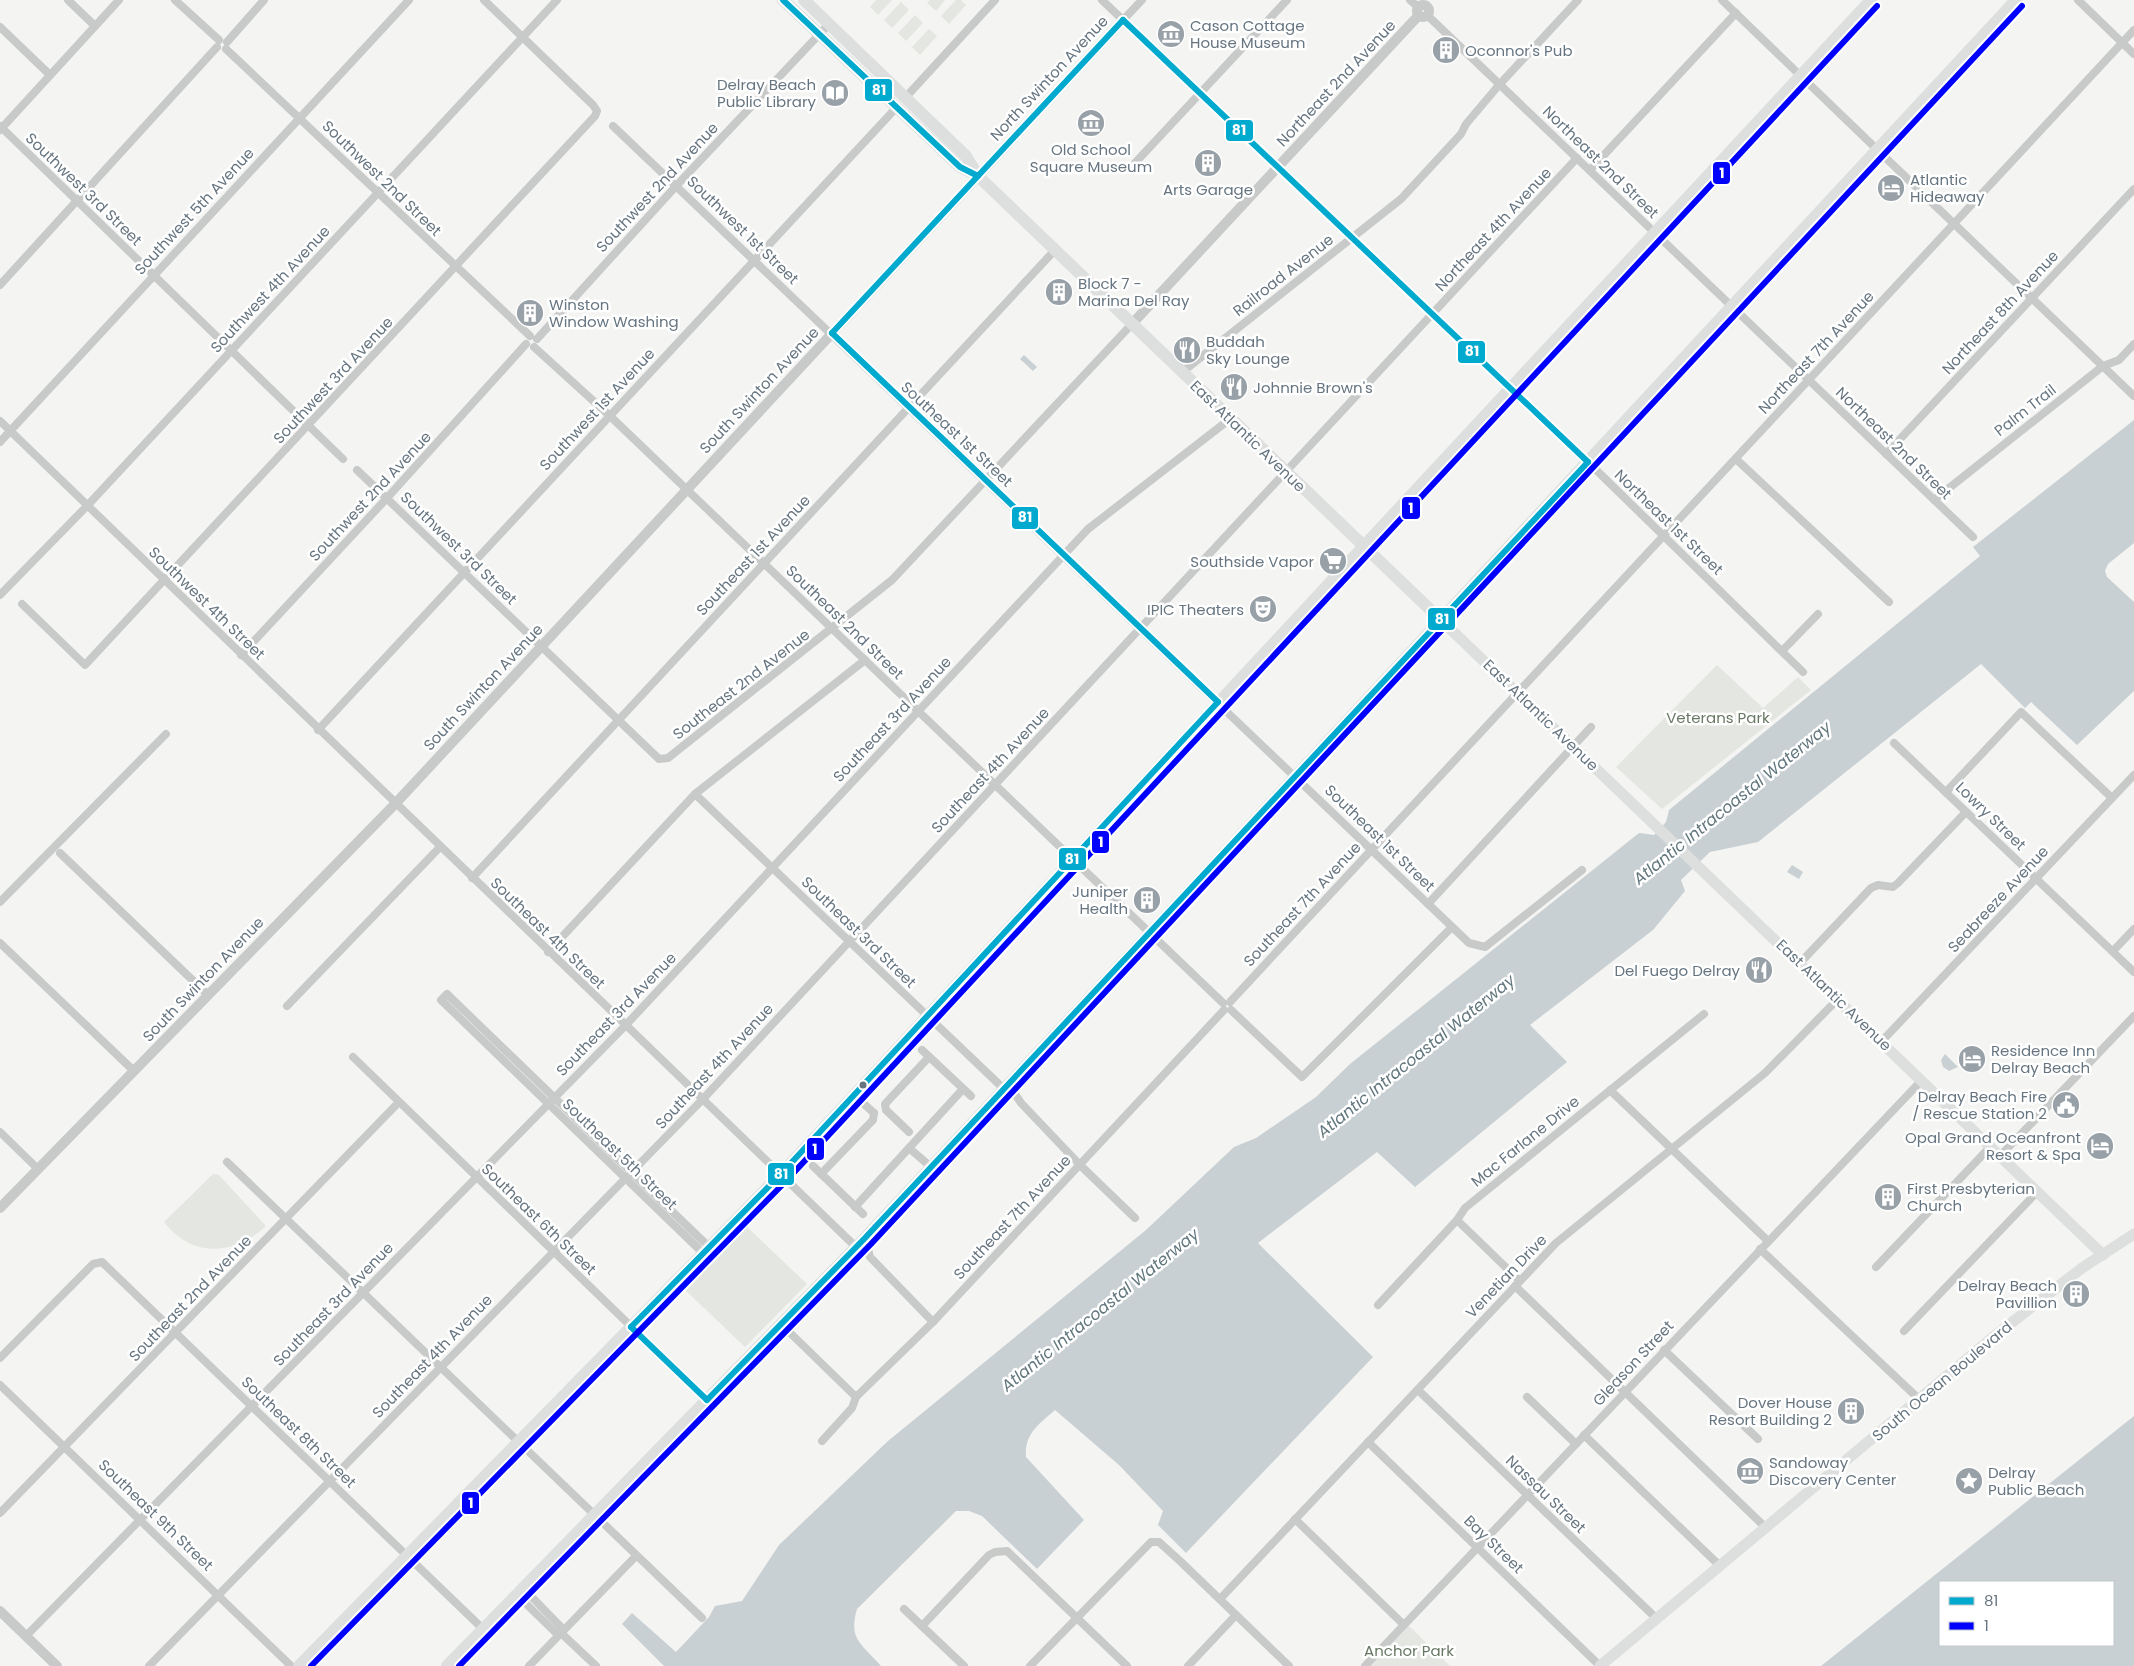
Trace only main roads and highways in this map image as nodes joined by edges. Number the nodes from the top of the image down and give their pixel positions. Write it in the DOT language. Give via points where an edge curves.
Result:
graph roads {
  1 [pos="783,0"];
  2 [pos="804,0"];
  3 [pos="1872,0"];
  4 [pos="2016,0"];
  5 [pos="884,96"];
  6 [pos="905,98"];
  7 [pos="896,108"];
  8 [pos="919,112"];
  9 [pos="978,176"];
  10 [pos="1363,545"];
  11 [pos="1441,620"];
  12 [pos="2134,1234"];
  13 [pos="2103,1255"];
  14 [pos="298,1666"];
  15 [pos="446,1666"];
  16 [pos="1600,1666"];
  1 -- 5 [label="main road"];
  2 -- 6 [label="main road"];
  3 -- 10 [label="main road"];
  4 -- 11 [label="main road"];
  5 -- 6 [label="main road"];
  5 -- 7 [label="main road"];
  6 -- 8 [label="main road"];
  7 -- 8 [label="main road"];
  7 -- 9 [label="main road" via="960,167"];
  8 -- 9 [label="main road" via="966,156"];
  9 -- 10 [label="main road, East Atlantic Avenue"];
  10 -- 11 [label="main road, East Atlantic Avenue"];
  10 -- 14 [label="main road" via="780,1175"];
  11 -- 13 [label="main road, East Atlantic Avenue"];
  11 -- 15 [label="main road" via="860,1243"];
  12 -- 13 [label="main road, South Ocean Boulevard"];
  13 -- 16 [label="main road, South Ocean Boulevard" via="2078,1270"];
}
